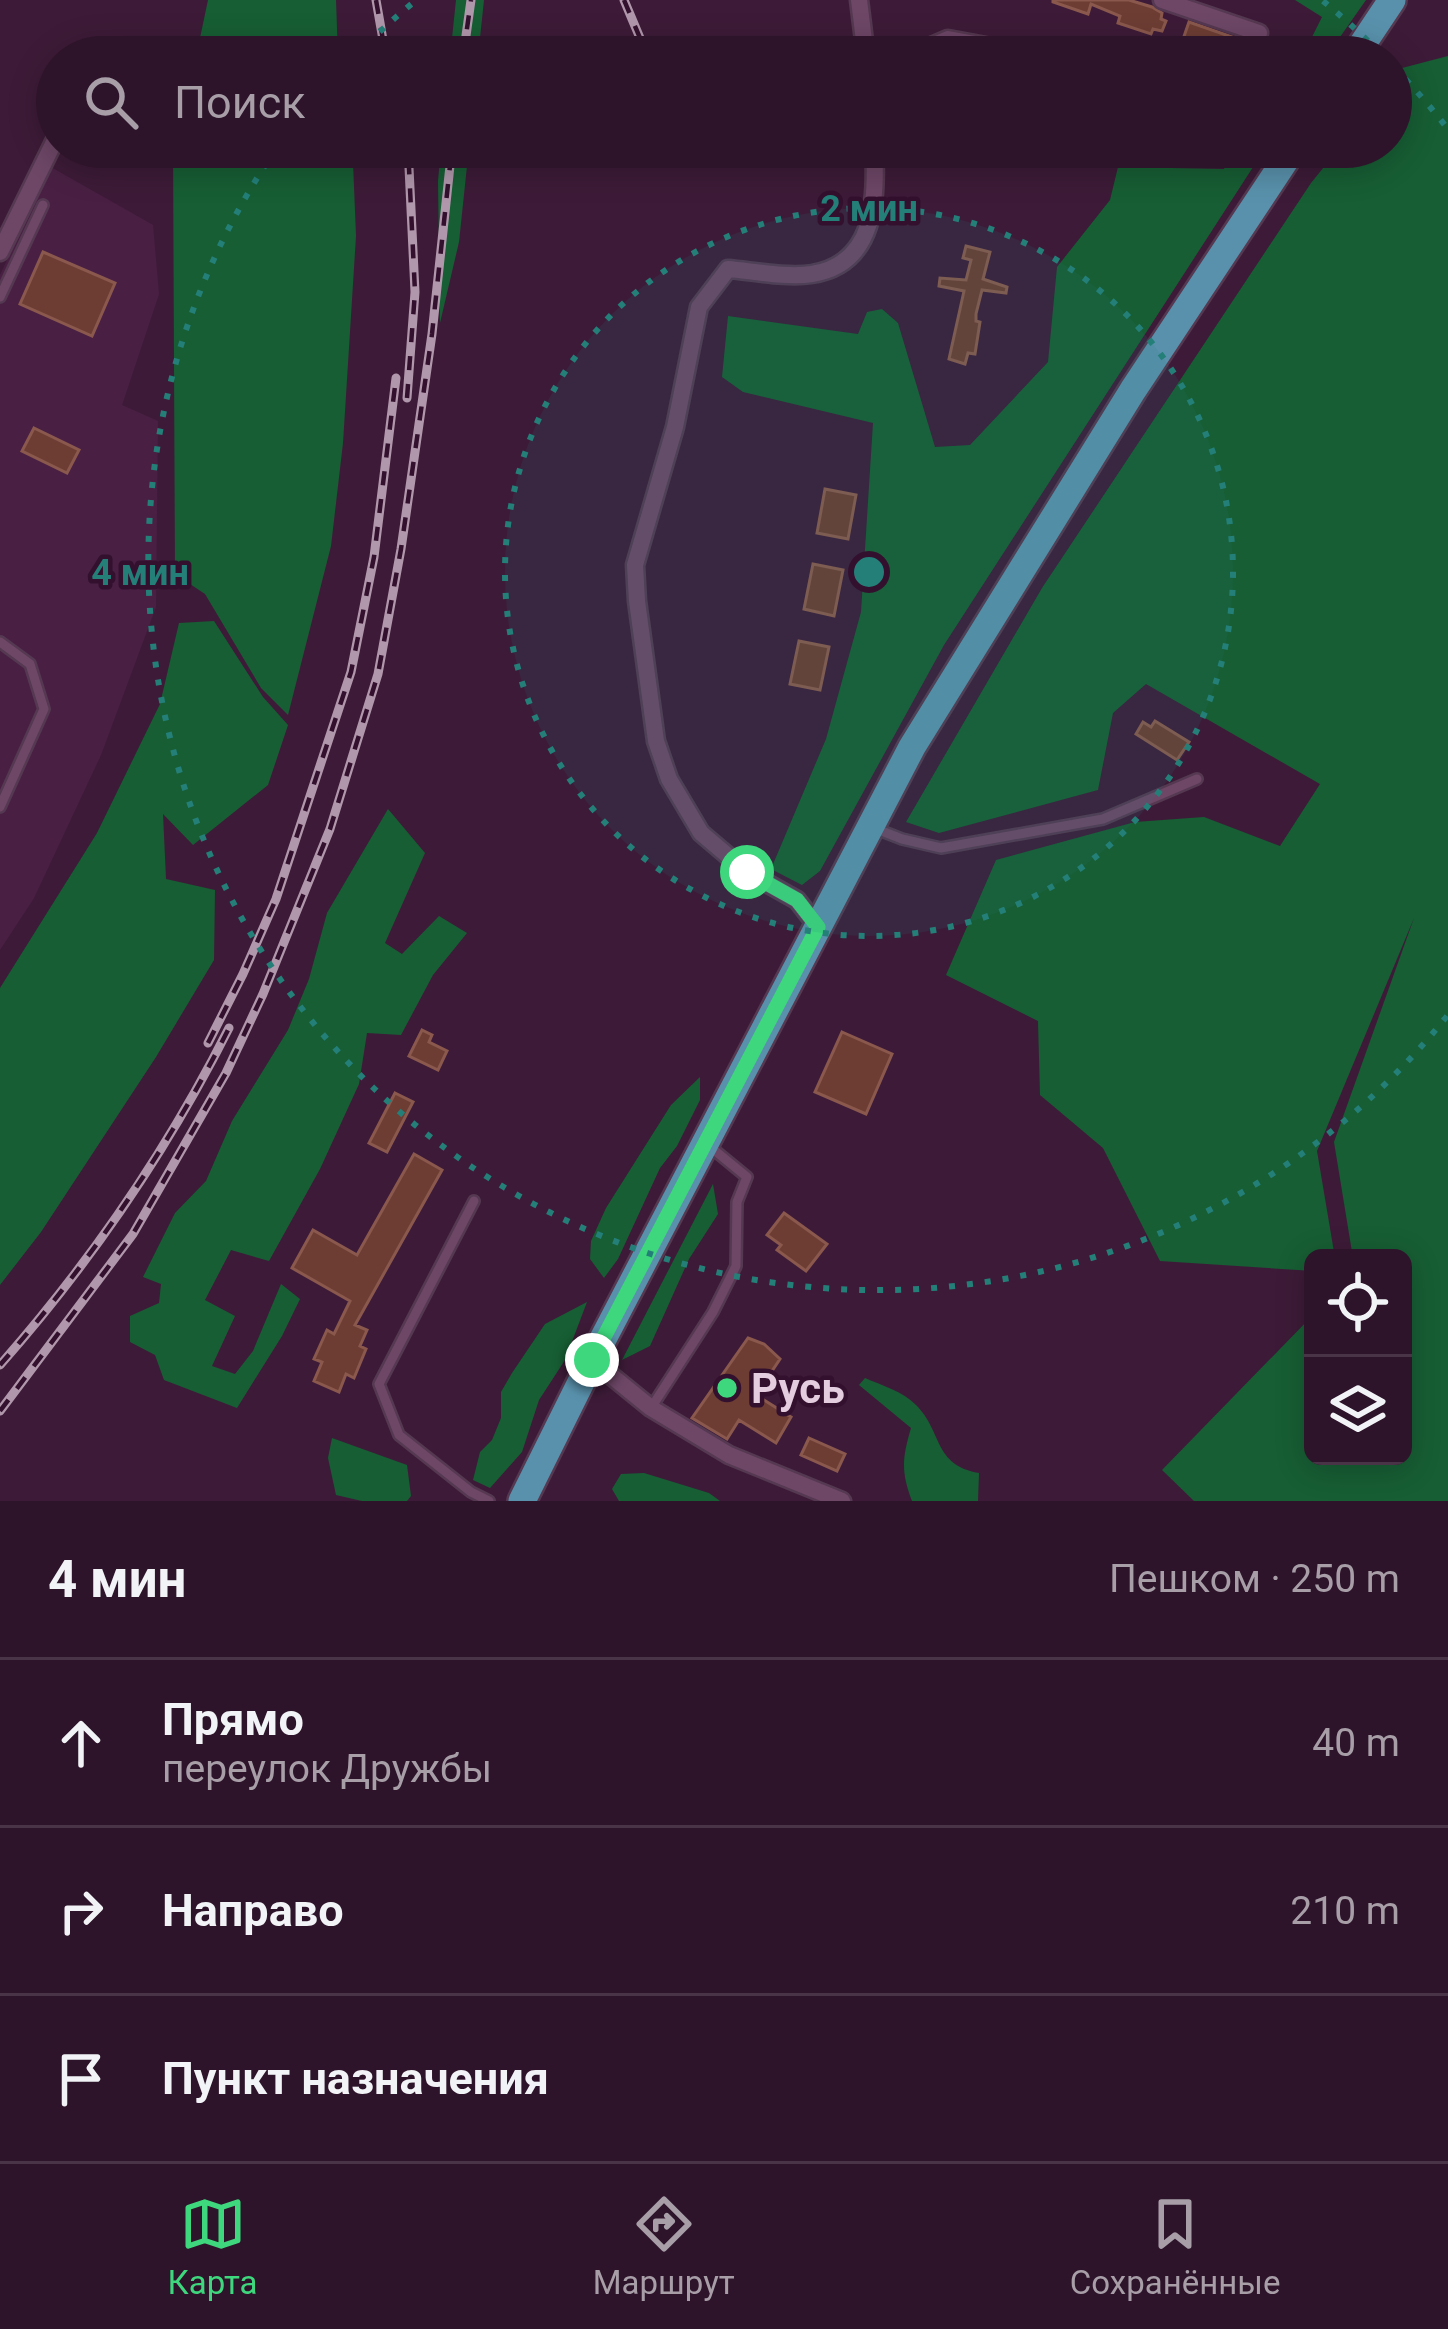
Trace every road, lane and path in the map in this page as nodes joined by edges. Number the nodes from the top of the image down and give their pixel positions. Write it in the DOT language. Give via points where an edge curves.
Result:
graph roads {
  1 [pos="859,0"];
  2 [pos="1162,0"];
  3 [pos="1392,0"];
  4 [pos="1259,33"];
  5 [pos="863,36"];
  6 [pos="1368,36"];
  7 [pos="41,168"];
  8 [pos="875,168"];
  9 [pos="1280,168"];
  10 [pos="44,205"];
  11 [pos="0,252"];
  12 [pos="0,297"];
  13 [pos="0,642"];
  14 [pos="1197,779"];
  15 [pos="0,807"];
  16 [pos="871,826"];
  17 [pos="818,927"];
  18 [pos="705,1143"];
  19 [pos="474,1202"];
  20 [pos="592,1360"];
  21 [pos="651,1408"];
  22 [pos="489,1501"];
  23 [pos="522,1501"];
  24 [pos="842,1501"];
  1 -- 5 [label="street"];
  2 -- 4 [label="street"];
  3 -- 6 [label="main road"];
  7 -- 11 [label="street"];
  8 -- 17 [label="street" via="871,224 850,260 812,274 728,269 699,307 635,565 656,741 669,779 700,833 797,900"];
  9 -- 16 [label="main road" via="1003,597"];
  10 -- 12 [label="lane"];
  13 -- 15 [label="lane" via="30,664 44,710"];
  14 -- 16 [label="lane" via="1103,819 941,848"];
  16 -- 17 [label="main road"];
  17 -- 18 [label="main road"];
  18 -- 20 [label="main road"];
  18 -- 21 [label="lane" via="747,1177 737,1202 736,1266"];
  19 -- 22 [label="lane" via="379,1384 399,1435"];
  20 -- 21 [label="street"];
  20 -- 23 [label="main road"];
  21 -- 24 [label="street" via="729,1455"];
}
